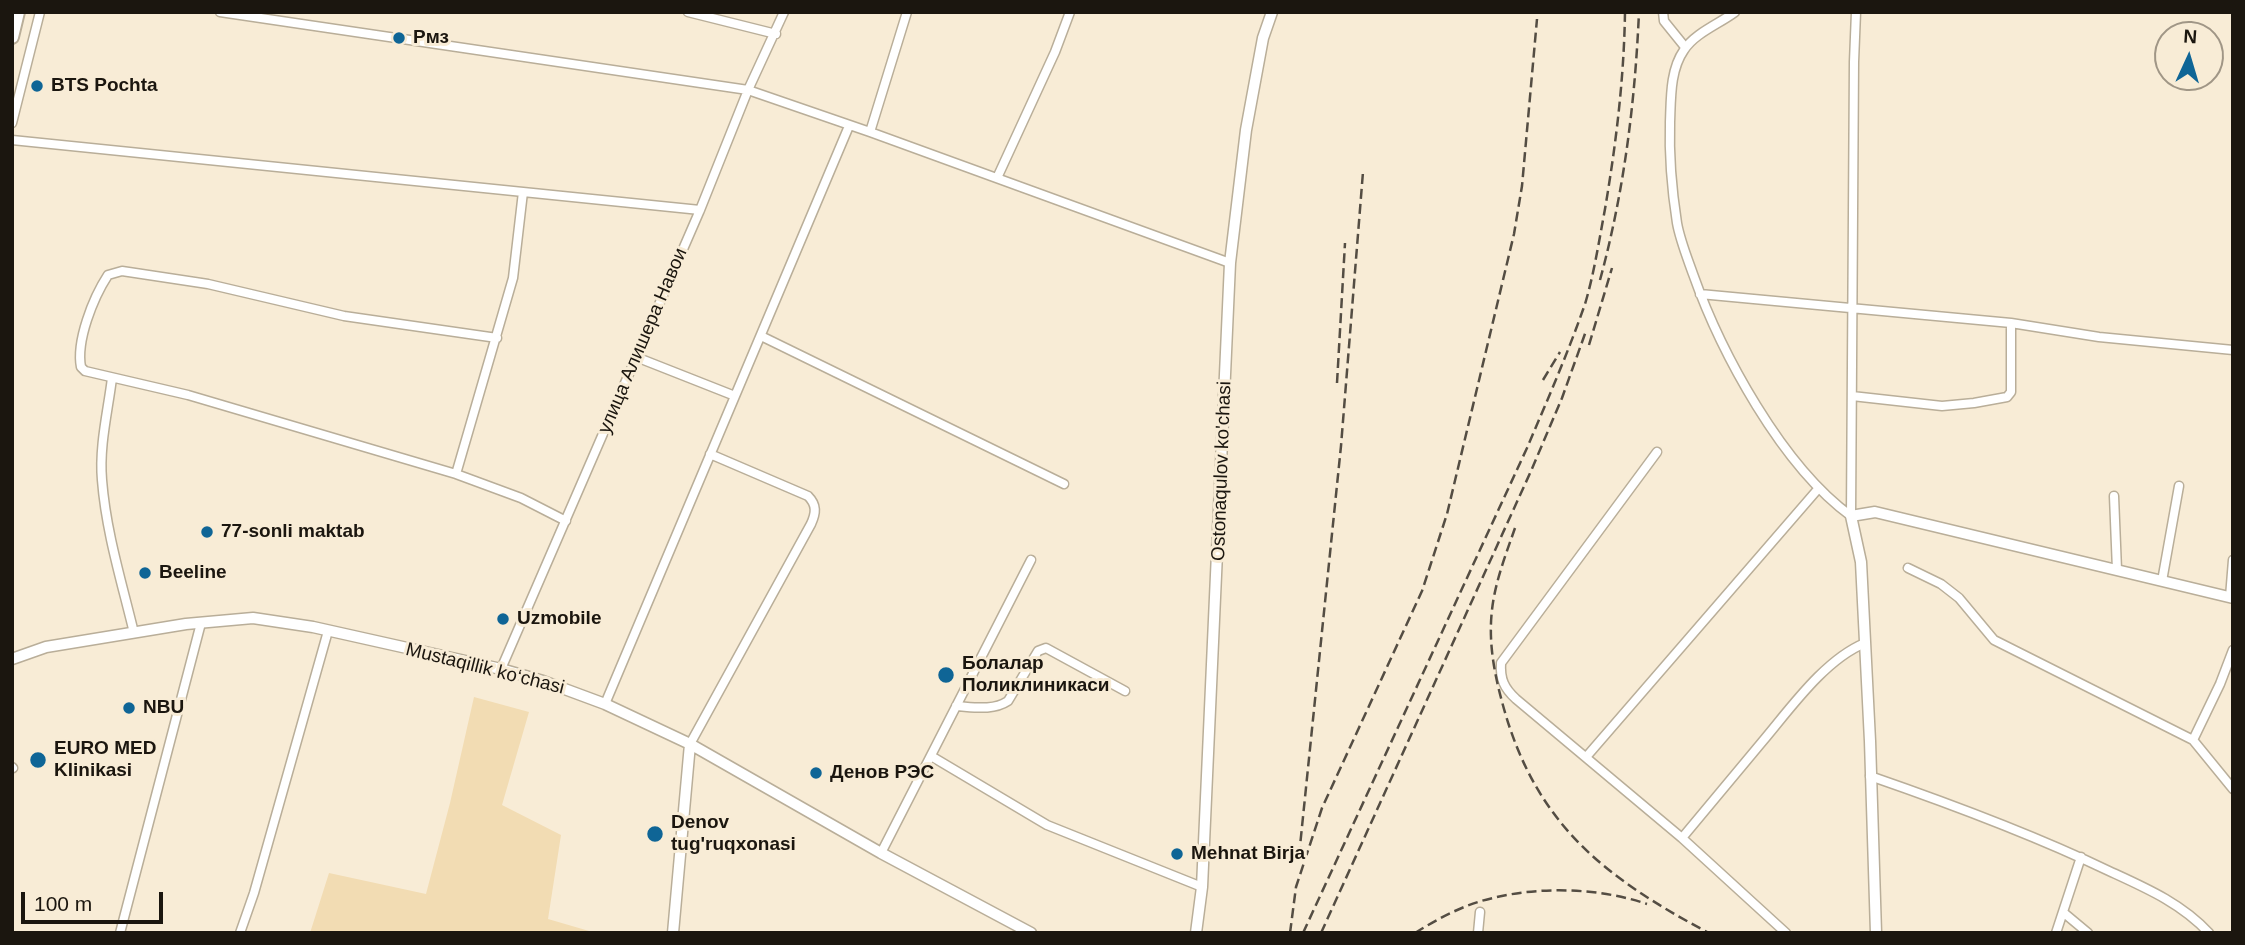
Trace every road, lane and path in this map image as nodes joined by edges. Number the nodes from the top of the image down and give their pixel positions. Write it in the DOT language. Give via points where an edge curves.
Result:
graph roads {
  1 [pos="40,12"];
  2 [pos="220,12"];
  3 [pos="688,12"];
  4 [pos="784,12"];
  5 [pos="908,12"];
  6 [pos="1070,12"];
  7 [pos="1272,12"];
  8 [pos="1663,12"];
  9 [pos="1735,12"];
  10 [pos="1856,12"];
  11 [pos="16,13"];
  12 [pos="776,34"];
  13 [pos="12,37"];
  14 [pos="1685,47"];
  15 [pos="748,90"];
  16 [pos="12,123"];
  17 [pos="849,126"];
  18 [pos="870,132"];
  19 [pos="12,140"];
  20 [pos="997,178"];
  21 [pos="523,192"];
  22 [pos="700,210"];
  23 [pos="1230,263"];
  24 [pos="1700,294"];
  25 [pos="1853,307"];
  26 [pos="2011,323"];
  27 [pos="761,336"];
  28 [pos="497,338"];
  29 [pos="2233,350"];
  30 [pos="636,356"];
  31 [pos="113,378"];
  32 [pos="735,396"];
  33 [pos="1852,396"];
  34 [pos="1657,452"];
  35 [pos="710,454"];
  36 [pos="456,474"];
  37 [pos="1064,484"];
  38 [pos="2179,486"];
  39 [pos="1818,489"];
  40 [pos="2115,496"];
  41 [pos="1852,516"];
  42 [pos="566,520"];
  43 [pos="2233,559"];
  44 [pos="1031,560"];
  45 [pos="1908,568"];
  46 [pos="2117,570"];
  47 [pos="2162,581"];
  48 [pos="2231,597"];
  49 [pos="201,623"];
  50 [pos="328,631"];
  51 [pos="134,633"];
  52 [pos="1865,643"];
  53 [pos="2233,650"];
  54 [pos="12,659"];
  55 [pos="501,669"];
  56 [pos="1125,691"];
  57 [pos="605,704"];
  58 [pos="956,706"];
  59 [pos="2193,740"];
  60 [pos="690,744"];
  61 [pos="931,756"];
  62 [pos="1587,757"];
  63 [pos="1870,776"];
  64 [pos="2233,789"];
  65 [pos="1682,838"];
  66 [pos="881,853"];
  67 [pos="2081,858"];
  68 [pos="1202,887"];
  69 [pos="1480,912"];
  70 [pos="2064,913"];
  71 [pos="120,933"];
  72 [pos="240,933"];
  73 [pos="673,933"];
  74 [pos="1031,933"];
  75 [pos="1196,933"];
  76 [pos="1478,933"];
  77 [pos="1786,933"];
  78 [pos="1875,933"];
  79 [pos="2056,933"];
  80 [pos="2088,933"];
  81 [pos="2209,933"];
  1 -- 16 [label="street"];
  2 -- 15 [label="street"];
  3 -- 12 [label="street"];
  4 -- 12 [label="street, улица Алишера Навои"];
  5 -- 18 [label="street"];
  6 -- 20 [label="street"];
  7 -- 23 [label="street, Ostonaqulov ko'chasi" via="1246,130"];
  8 -- 14 [label="street" via="1664,21"];
  9 -- 14 [label="street"];
  10 -- 25 [label="street"];
  11 -- 13 [label="main road"];
  12 -- 15 [label="street, улица Алишера Навои"];
  14 -- 24 [label="street" via="1672,88 1670,135 1677,224"];
  15 -- 17 [label="street"];
  15 -- 22 [label="street, улица Алишера Навои"];
  17 -- 18 [label="street"];
  17 -- 27 [label="street"];
  18 -- 20 [label="street"];
  19 -- 21 [label="street"];
  20 -- 23 [label="street"];
  21 -- 22 [label="street"];
  21 -- 28 [label="street" via="513,278"];
  22 -- 30 [label="street, улица Алишера Навои"];
  23 -- 68 [label="street, Ostonaqulov ko'chasi"];
  24 -- 25 [label="street"];
  24 -- 39 [label="street" via="1733,368"];
  25 -- 26 [label="street"];
  25 -- 33 [label="street"];
  26 -- 29 [label="street"];
  26 -- 33 [label="street" via="2011,392 2007,397 1942,405"];
  27 -- 32 [label="street"];
  27 -- 37 [label="street"];
  28 -- 31 [label="street" via="344,316 208,284 122,271 108,275 100,287 79,356 85,371"];
  28 -- 36 [label="street"];
  30 -- 32 [label="street"];
  30 -- 42 [label="street, улица Алишера Навои"];
  31 -- 36 [label="street" via="188,395"];
  31 -- 51 [label="street" via="102,479 110,536"];
  32 -- 35 [label="street"];
  33 -- 41 [label="street"];
  34 -- 62 [label="street" via="1501,663 1506,689"];
  35 -- 57 [label="street"];
  35 -- 60 [label="street" via="808,496 815,511"];
  36 -- 42 [label="street"];
  38 -- 47 [label="street"];
  39 -- 41 [label="street"];
  39 -- 62 [label="street"];
  40 -- 46 [label="street"];
  41 -- 46 [label="street" via="1875,512"];
  41 -- 52 [label="street" via="1861,562"];
  42 -- 55 [label="street, улица Алишера Навои"];
  43 -- 48 [label="street"];
  44 -- 58 [label="street"];
  45 -- 59 [label="street" via="1959,598 1994,640"];
  46 -- 47 [label="street"];
  47 -- 48 [label="street"];
  49 -- 50 [label="street, Mustaqillik ko‘chasi" via="253,618"];
  49 -- 51 [label="street, Mustaqillik ko‘chasi"];
  49 -- 71 [label="street"];
  50 -- 55 [label="street, Mustaqillik ko‘chasi"];
  50 -- 72 [label="street"];
  51 -- 54 [label="street, Mustaqillik ko‘chasi" via="46,647"];
  52 -- 63 [label="street"];
  52 -- 65 [label="street" via="1829,667 1790,708"];
  53 -- 59 [label="street"];
  55 -- 57 [label="street, Mustaqillik ko‘chasi"];
  56 -- 58 [label="street" via="1046,648 1038,652 1004,704"];
  57 -- 60 [label="street, Mustaqillik ko‘chasi"];
  58 -- 61 [label="street"];
  59 -- 64 [label="street"];
  60 -- 66 [label="street, Mustaqillik ko‘chasi"];
  60 -- 73 [label="street"];
  61 -- 66 [label="street"];
  61 -- 68 [label="street" via="1047,825"];
  62 -- 65 [label="street"];
  63 -- 67 [label="street"];
  63 -- 78 [label="street"];
  65 -- 77 [label="street"];
  66 -- 74 [label="street, Mustaqillik ko‘chasi"];
  67 -- 70 [label="street"];
  67 -- 81 [label="street" via="2169,900"];
  68 -- 75 [label="street, Ostonaqulov ko'chasi"];
  69 -- 76 [label="street"];
  70 -- 79 [label="street"];
  70 -- 80 [label="street"];
}
